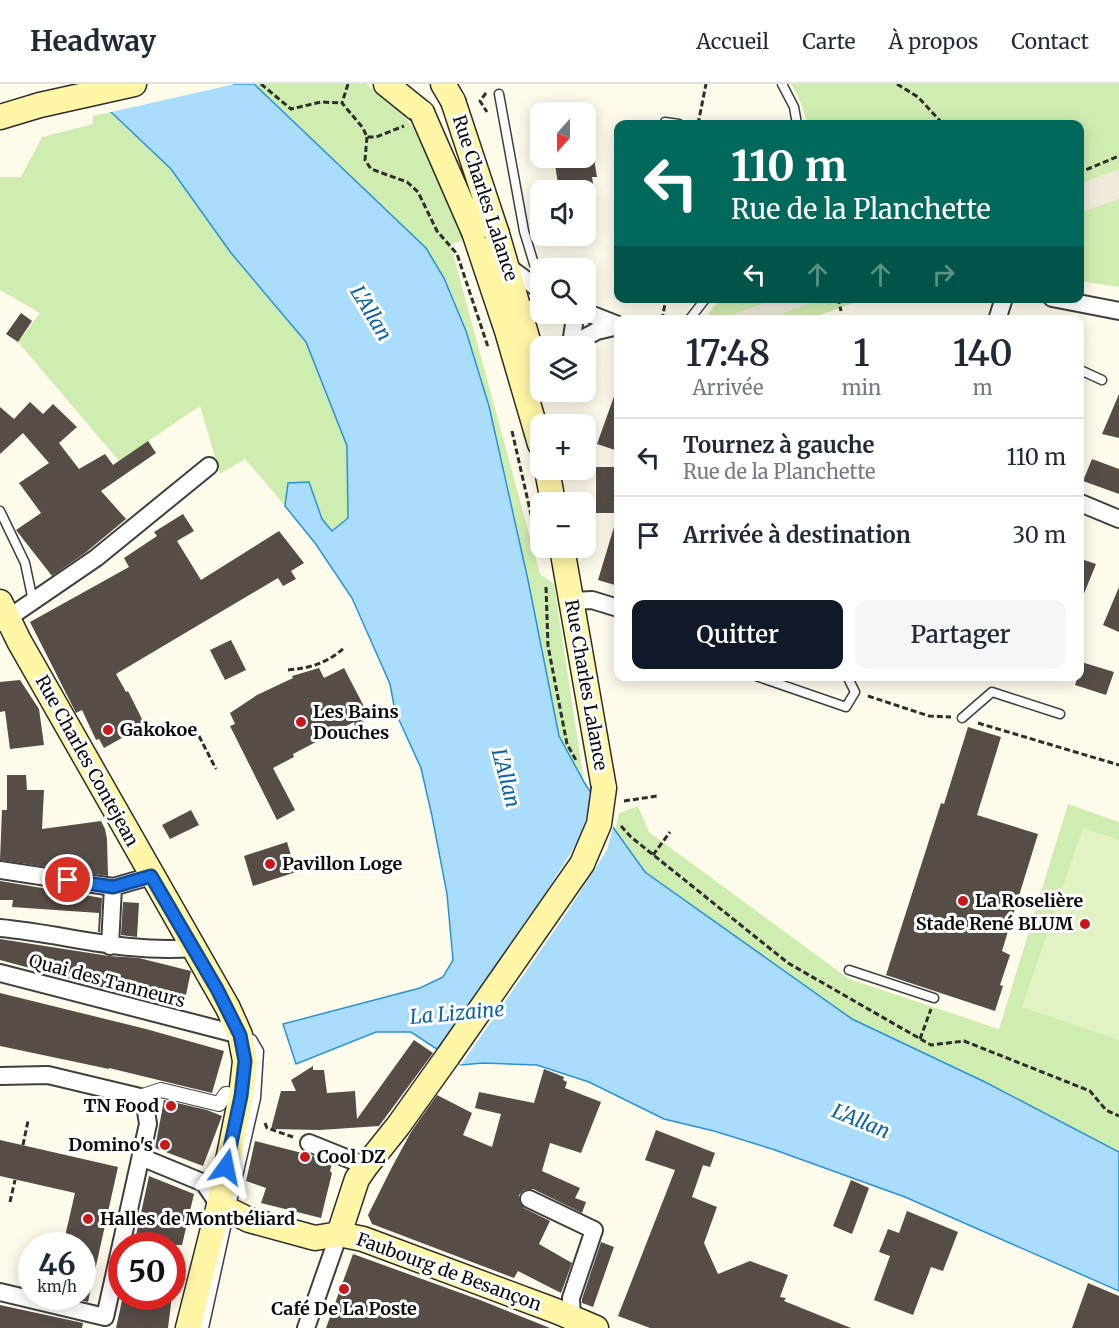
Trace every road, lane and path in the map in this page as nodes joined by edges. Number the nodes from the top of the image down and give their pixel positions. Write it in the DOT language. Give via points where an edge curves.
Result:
graph roads {
  1 [pos="135,84"];
  2 [pos="261,84"];
  3 [pos="348,84"];
  4 [pos="386,84"];
  5 [pos="413,84"];
  6 [pos="706,84"];
  7 [pos="782,84"];
  8 [pos="897,84"];
  9 [pos="450,90"];
  10 [pos="499,94"];
  11 [pos="342,103"];
  12 [pos="0,117"];
  13 [pos="413,120"];
  14 [pos="699,120"];
  15 [pos="796,120"];
  16 [pos="939,120"];
  17 [pos="367,137"];
  18 [pos="1119,156"];
  19 [pos="1084,171"];
  20 [pos="485,233"];
  21 [pos="532,258"];
  22 [pos="507,266"];
  23 [pos="530,283"];
  24 [pos="702,303"];
  25 [pos="839,303"];
  26 [pos="1078,303"];
  27 [pos="841,311"];
  28 [pos="1119,311"];
  29 [pos="693,315"];
  30 [pos="596,317"];
  31 [pos="614,324"];
  32 [pos="614,327"];
  33 [pos="514,330"];
  34 [pos="587,336"];
  35 [pos="530,349"];
  36 [pos="1084,372"];
  37 [pos="1102,380"];
  38 [pos="533,414"];
  39 [pos="510,423"];
  40 [pos="208,466"];
  41 [pos="532,492"];
  42 [pos="1084,504"];
  43 [pos="0,511"];
  44 [pos="1119,519"];
  45 [pos="554,558"];
  46 [pos="545,578"];
  47 [pos="33,601"];
  48 [pos="573,601"];
  49 [pos="614,607"];
  50 [pos="2,615"];
  51 [pos="344,648"];
  52 [pos="288,670"];
  53 [pos="770,681"];
  54 [pos="850,681"];
  55 [pos="855,692"];
  56 [pos="1060,714"];
  57 [pos="962,718"];
  58 [pos="199,735"];
  59 [pos="578,765"];
  60 [pos="1119,765"];
  61 [pos="216,769"];
  62 [pos="612,794"];
  63 [pos="657,796"];
  64 [pos="615,820"];
  65 [pos="670,832"];
  66 [pos="653,855"];
  67 [pos="0,870"];
  68 [pos="151,876"];
  69 [pos="113,887"];
  70 [pos="0,928"];
  71 [pos="110,946"];
  72 [pos="193,948"];
  73 [pos="849,970"];
  74 [pos="0,973"];
  75 [pos="934,998"];
  76 [pos="240,1035"];
  77 [pos="920,1039"];
  78 [pos="0,1076"];
  79 [pos="140,1097"];
  80 [pos="249,1097"];
  81 [pos="1119,1116"];
  82 [pos="28,1121"];
  83 [pos="309,1143"];
  84 [pos="23,1145"];
  85 [pos="141,1157"];
  86 [pos="366,1166"];
  87 [pos="15,1180"];
  88 [pos="529,1199"];
  89 [pos="10,1202"];
  90 [pos="224,1208"];
  91 [pos="339,1234"];
  92 [pos="0,1292"];
  93 [pos="570,1323"];
  94 [pos="188,1328"];
  95 [pos="204,1328"];
  96 [pos="306,1328"];
  97 [pos="596,1328"];
  1 -- 12 [label="main road"];
  2 -- 11 [label="path" via="291,109 321,102"];
  3 -- 11 [label="path"];
  4 -- 13 [label="main road, Rue Charles Lalance"];
  5 -- 13 [label="main road"];
  6 -- 14 [label="path"];
  7 -- 15 [label="lane"];
  8 -- 16 [label="path" via="918,97"];
  9 -- 20 [label="main road, Rue Charles Lalance, bridge"];
  10 -- 21 [label="lane"];
  11 -- 17 [label="path"];
  13 -- 17 [label="path" via="376,137"];
  13 -- 20 [label="main road, Rue Charles Lalance, bridge"];
  17 -- 33 [label="path" via="365,160 371,169 407,182 418,192 437,231"];
  18 -- 19 [label="path"];
  20 -- 22 [label="main road, Rue Charles Lalance"];
  20 -- 33 [label="main road, Rue Charles Lalance"];
  22 -- 23 [label="street"];
  22 -- 33 [label="main road, Rue Charles Lalance"];
  24 -- 29 [label="lane"];
  25 -- 27 [label="path"];
  26 -- 28 [label="street"];
  30 -- 31 [label="street"];
  32 -- 34 [label="street"];
  33 -- 35 [label="main road, Rue Charles Lalance"];
  33 -- 38 [label="main road, Rue Charles Lalance"];
  36 -- 37 [label="lane"];
  39 -- 41 [label="path"];
  40 -- 47 [label="street" via="96,558"];
  42 -- 44 [label="street"];
  43 -- 47 [label="lane" via="25,563"];
  45 -- 48 [label="main road, Rue Charles Lalance"];
  46 -- 59 [label="path" via="548,646 567,744"];
  47 -- 50 [label="street"];
  48 -- 49 [label="street" via="592,600"];
  48 -- 62 [label="main road, Rue Charles Lalance"];
  50 -- 68 [label="main road, Rue Charles Contejean"];
  51 -- 52 [label="path" via="324,663"];
  53 -- 55 [label="lane" via="846,708"];
  54 -- 55 [label="lane"];
  55 -- 57 [label="path" via="928,716"];
  56 -- 57 [label="lane" via="992,692"];
  57 -- 60 [label="path"];
  58 -- 61 [label="path"];
  62 -- 63 [label="path"];
  62 -- 86 [label="main road, Rue Charles Lalance, bridge" via="582,864"];
  64 -- 66 [label="path"];
  65 -- 66 [label="path"];
  66 -- 77 [label="path" via="788,963"];
  67 -- 69 [label="street"];
  68 -- 69 [label="street"];
  68 -- 72 [label="main road, Rue Charles Contejean"];
  69 -- 71 [label="street"];
  70 -- 71 [label="street"];
  71 -- 72 [label="street"];
  72 -- 76 [label="main road, Rue Charles Contejean"];
  73 -- 75 [label="lane"];
  74 -- 76 [label="street, Quai des Tanneurs"];
  75 -- 77 [label="path"];
  76 -- 80 [label="main road, Rue Charles Contejean"];
  77 -- 81 [label="path" via="930,1045 964,1041 1090,1091 1106,1110"];
  78 -- 79 [label="street" via="48,1076"];
  79 -- 80 [label="street" via="161,1090 219,1104 226,1094"];
  79 -- 85 [label="street" via="148,1124"];
  80 -- 83 [label="path" via="267,1128"];
  80 -- 90 [label="main road, Rue Charles Contejean"];
  82 -- 84 [label="path"];
  83 -- 86 [label="street"];
  85 -- 90 [label="street, Faubourg de Besançon" via="204,1183"];
  85 -- 92 [label="street" via="105,1317"];
  86 -- 91 [label="main road" via="357,1179"];
  87 -- 89 [label="path"];
  88 -- 93 [label="street" via="594,1230 571,1298"];
  90 -- 91 [label="main road, Faubourg de Besançon" via="249,1220 315,1238"];
  90 -- 94 [label="main road, Rue Charles Contejean"];
  90 -- 95 [label="lane"];
  91 -- 93 [label="main road, Faubourg de Besançon" via="556,1311"];
  91 -- 96 [label="street"];
  93 -- 97 [label="main road, Faubourg de Besançon"];
}
